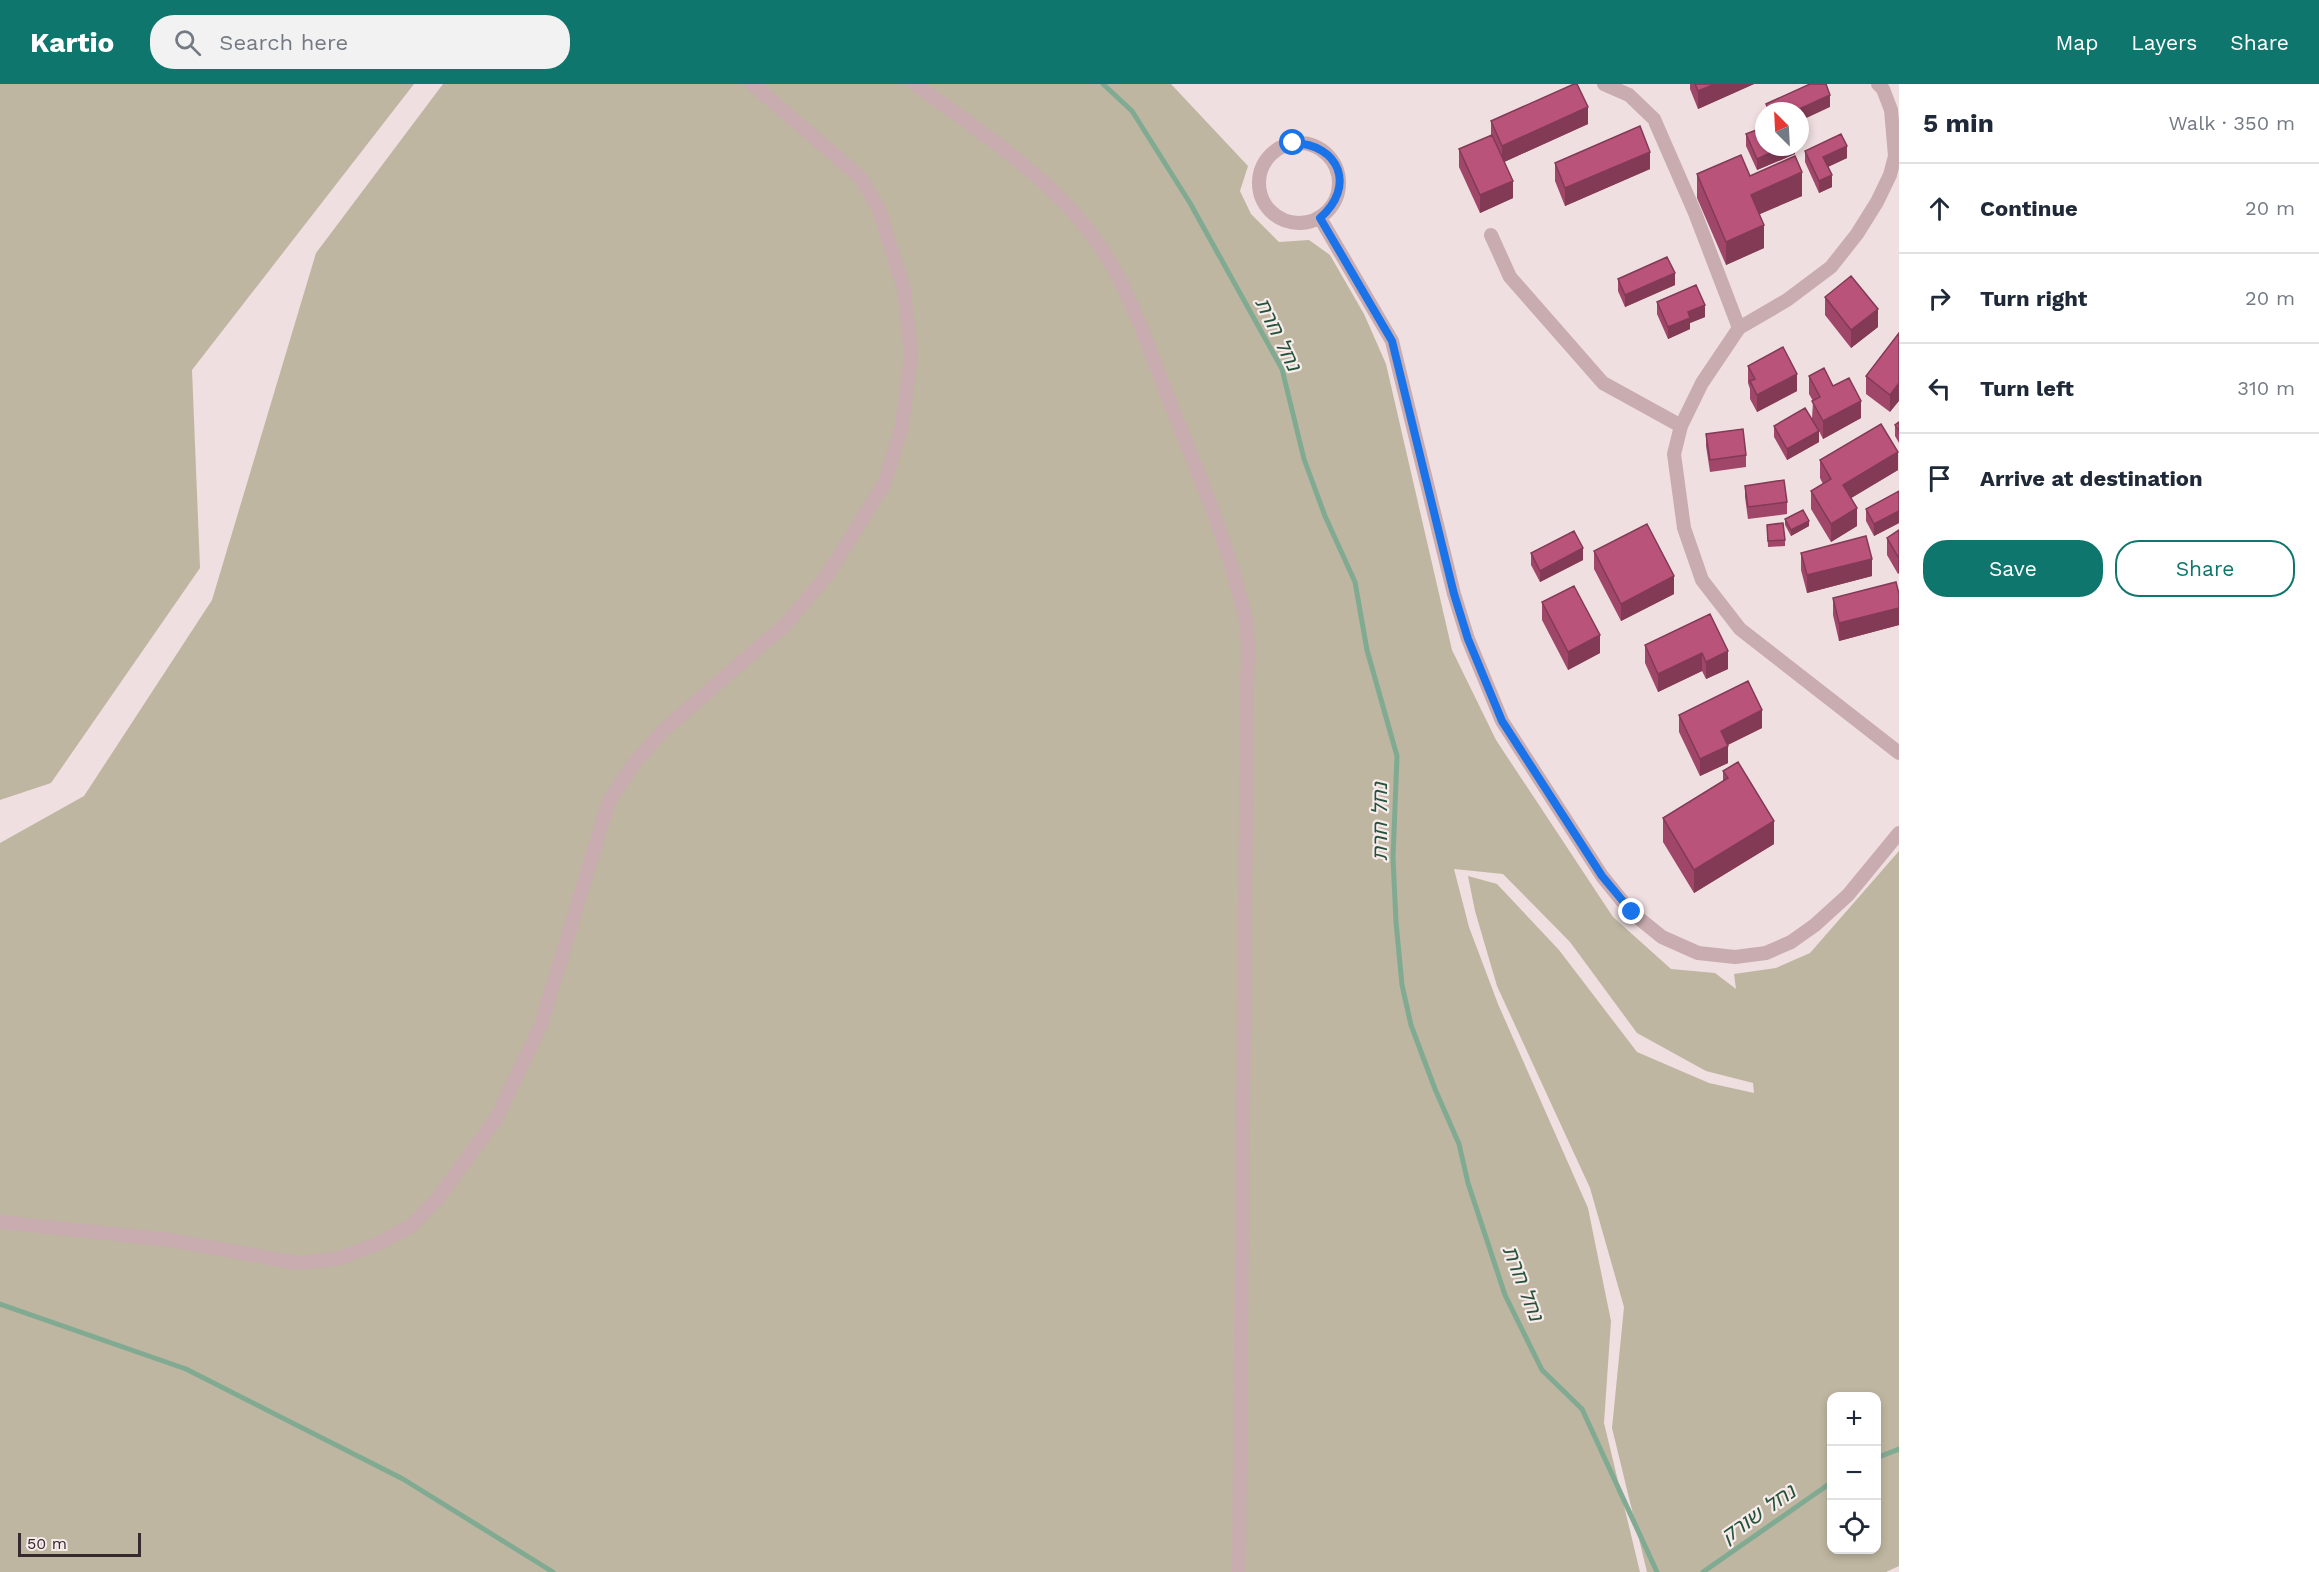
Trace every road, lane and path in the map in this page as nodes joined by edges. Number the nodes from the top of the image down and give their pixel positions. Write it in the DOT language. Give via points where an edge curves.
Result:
graph roads {
  1 [pos="752,84"];
  2 [pos="915,84"];
  3 [pos="1604,84"];
  4 [pos="1878,84"];
  5 [pos="1320,218"];
  6 [pos="1491,235"];
  7 [pos="1738,328"];
  8 [pos="1681,426"];
  9 [pos="1899,753"];
  10 [pos="1899,833"];
  11 [pos="0,1222"];
  12 [pos="1239,1572"];
  1 -- 11 [label="street" via="860,177 878,207 904,289 911,354 902,427 884,484 828,574 786,624 666,729 636,762 609,801 541,1025 495,1119 439,1197 411,1226 337,1259 297,1263 170,1240"];
  2 -- 12 [label="street" via="991,140 1056,196 1086,227 1120,280 1222,533 1246,619"];
  3 -- 7 [label="street" via="1629,94 1654,119"];
  4 -- 7 [label="street" via="1891,110 1895,156 1877,202 1831,267 1787,300"];
  5 -- 5 [label="street" via="1338,197 1338,170 1331,157 1307,143 1280,147 1261,168 1260,196 1280,219 1308,223"];
  5 -- 10 [label="street" via="1392,341 1454,594 1502,721 1602,876 1632,912 1662,937 1698,952 1734,957 1766,953 1815,925 1848,895"];
  6 -- 8 [label="street" via="1510,277 1603,383"];
  7 -- 8 [label="street" via="1702,383"];
  8 -- 9 [label="street" via="1674,454 1684,528 1702,580 1740,629"];
}
